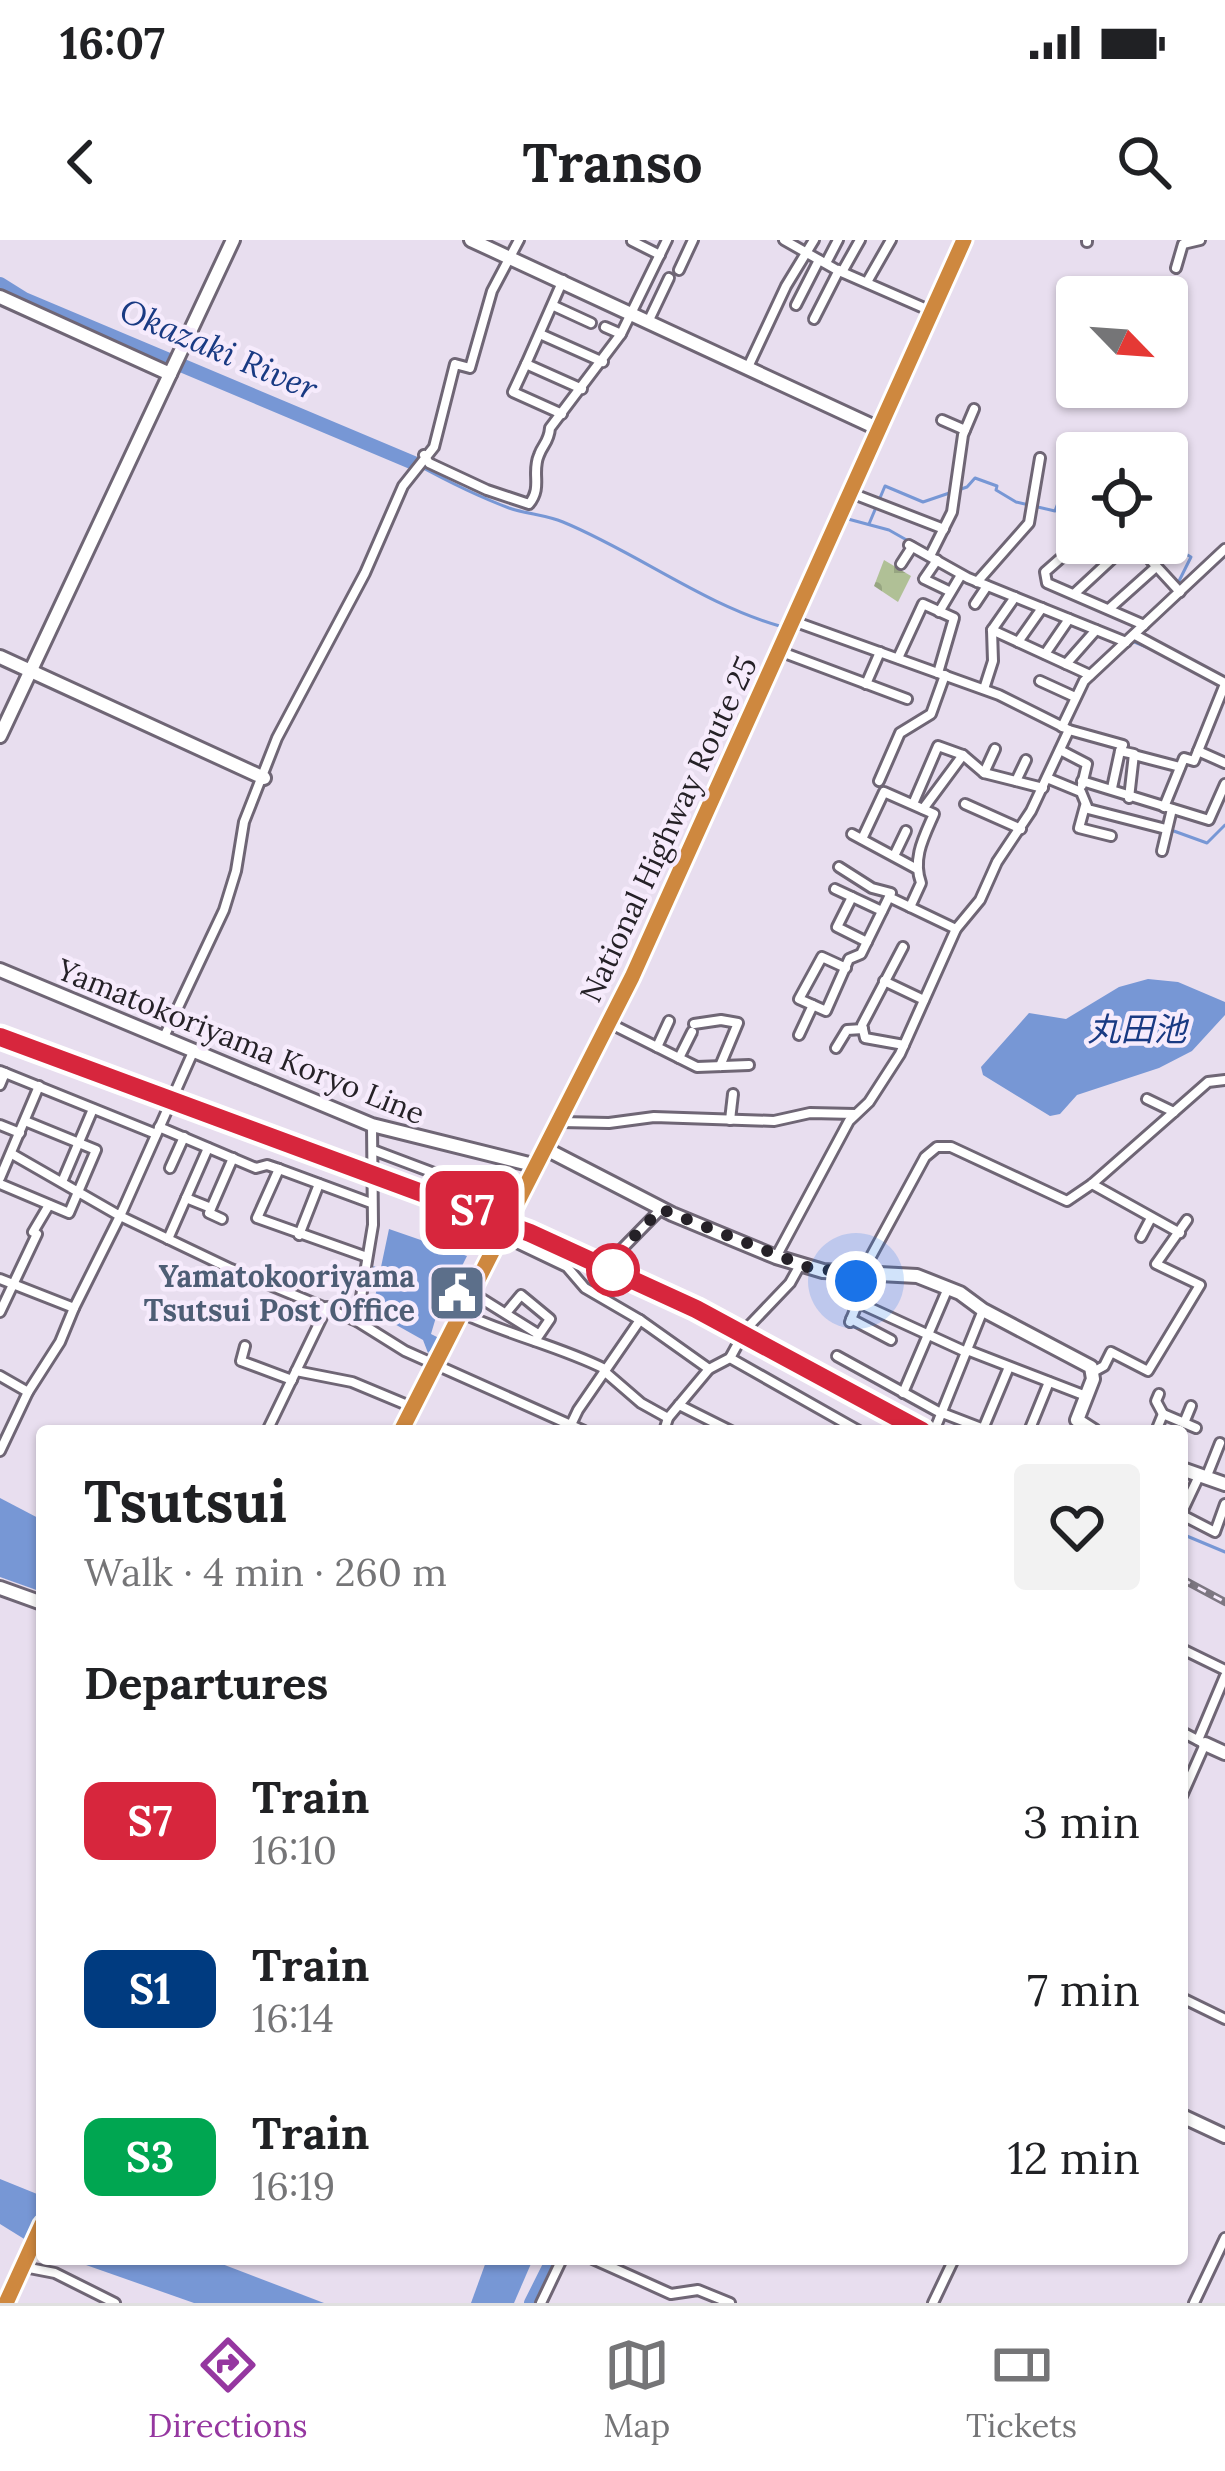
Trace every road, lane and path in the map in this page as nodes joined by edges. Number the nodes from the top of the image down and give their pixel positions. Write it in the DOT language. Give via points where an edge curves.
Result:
graph roads {
  1 [pos="232,240"];
  2 [pos="471,240"];
  3 [pos="519,240"];
  4 [pos="667,240"];
  5 [pos="693,240"];
  6 [pos="784,240"];
  7 [pos="814,240"];
  8 [pos="838,240"];
  9 [pos="860,240"];
  10 [pos="891,240"];
  11 [pos="964,240"];
  12 [pos="1200,240"];
  13 [pos="632,241"];
  14 [pos="806,252"];
  15 [pos="660,255"];
  16 [pos="512,257"];
  17 [pos="822,261"];
  18 [pos="1176,268"];
  19 [pos="679,270"];
  20 [pos="841,271"];
  21 [pos="669,278"];
  22 [pos="563,280"];
  23 [pos="867,282"];
  24 [pos="0,297"];
  25 [pos="796,305"];
  26 [pos="554,306"];
  27 [pos="932,311"];
  28 [pos="631,312"];
  29 [pos="814,319"];
  30 [pos="649,320"];
  31 [pos="591,323"];
  32 [pos="605,327"];
  33 [pos="540,334"];
  34 [pos="621,334"];
  35 [pos="603,362"];
  36 [pos="526,364"];
  37 [pos="174,366"];
  38 [pos="748,367"];
  39 [pos="582,389"];
  40 [pos="974,409"];
  41 [pos="562,414"];
  42 [pos="942,420"];
  43 [pos="967,426"];
  44 [pos="979,427"];
  45 [pos="879,429"];
  46 [pos="423,456"];
  47 [pos="1040,458"];
  48 [pos="850,493"];
  49 [pos="944,529"];
  50 [pos="1225,549"];
  51 [pos="933,555"];
  52 [pos="1056,562"];
  53 [pos="901,564"];
  54 [pos="1108,564"];
  55 [pos="1153,564"];
  56 [pos="1156,567"];
  57 [pos="961,575"];
  58 [pos="980,578"];
  59 [pos="987,586"];
  60 [pos="1178,590"];
  61 [pos="949,591"];
  62 [pos="1074,594"];
  63 [pos="1015,597"];
  64 [pos="975,604"];
  65 [pos="1042,608"];
  66 [pos="1109,608"];
  67 [pos="939,612"];
  68 [pos="1069,619"];
  69 [pos="793,621"];
  70 [pos="1143,624"];
  71 [pos="992,630"];
  72 [pos="1096,630"];
  73 [pos="1130,638"];
  74 [pos="1018,642"];
  75 [pos="779,651"];
  76 [pos="879,654"];
  77 [pos="1045,654"];
  78 [pos="0,657"];
  79 [pos="898,658"];
  80 [pos="1066,664"];
  81 [pos="30,670"];
  82 [pos="1090,675"];
  83 [pos="942,677"];
  84 [pos="1040,681"];
  85 [pos="866,684"];
  86 [pos="1224,685"];
  87 [pos="984,690"];
  88 [pos="1075,697"];
  89 [pos="907,699"];
  90 [pos="1066,732"];
  91 [pos="0,736"];
  92 [pos="994,749"];
  93 [pos="1060,750"];
  94 [pos="1120,751"];
  95 [pos="1198,752"];
  96 [pos="963,755"];
  97 [pos="1134,755"];
  98 [pos="1026,760"];
  99 [pos="1225,763"];
  100 [pos="1180,767"];
  101 [pos="984,773"];
  102 [pos="264,778"];
  103 [pos="879,781"];
  104 [pos="1016,782"];
  105 [pos="1045,783"];
  106 [pos="1225,784"];
  107 [pos="1083,785"];
  108 [pos="1112,788"];
  109 [pos="1129,798"];
  110 [pos="913,804"];
  111 [pos="965,804"];
  112 [pos="1085,806"];
  113 [pos="1168,808"];
  114 [pos="923,809"];
  115 [pos="1167,828"];
  116 [pos="1021,829"];
  117 [pos="905,831"];
  118 [pos="1112,836"];
  119 [pos="1162,851"];
  120 [pos="894,856"];
  121 [pos="839,867"];
  122 [pos="917,868"];
  123 [pos="835,889"];
  124 [pos="889,896"];
  125 [pos="852,897"];
  126 [pos="910,907"];
  127 [pos="882,911"];
  128 [pos="956,929"];
  129 [pos="867,941"];
  130 [pos="903,947"];
  131 [pos="846,968"];
  132 [pos="0,970"];
  133 [pos="884,981"];
  134 [pos="924,1000"];
  135 [pos="813,1005"];
  136 [pos="669,1021"];
  137 [pos="608,1023"];
  138 [pos="863,1029"];
  139 [pos="799,1035"];
  140 [pos="163,1038"];
  141 [pos="904,1045"];
  142 [pos="657,1047"];
  143 [pos="836,1048"];
  144 [pos="193,1052"];
  145 [pos="679,1058"];
  146 [pos="1225,1064"];
  147 [pos="749,1065"];
  148 [pos="720,1066"];
  149 [pos="2,1072"];
  150 [pos="1220,1080"];
  151 [pos="0,1085"];
  152 [pos="39,1086"];
  153 [pos="733,1094"];
  154 [pos="1147,1099"];
  155 [pos="93,1109"];
  156 [pos="1174,1112"];
  157 [pos="856,1114"];
  158 [pos="730,1120"];
  159 [pos="25,1121"];
  160 [pos="560,1121"];
  161 [pos="0,1124"];
  162 [pos="372,1125"];
  163 [pos="157,1130"];
  164 [pos="20,1133"];
  165 [pos="184,1137"];
  166 [pos="80,1143"];
  167 [pos="208,1148"];
  168 [pos="546,1149"];
  169 [pos="373,1150"];
  170 [pos="12,1154"];
  171 [pos="233,1158"];
  172 [pos="537,1166"];
  173 [pos="170,1168"];
  174 [pos="279,1169"];
  175 [pos="442,1176"];
  176 [pos="0,1181"];
  177 [pos="62,1182"];
  178 [pos="319,1184"];
  179 [pos="1093,1184"];
  180 [pos="79,1193"];
  181 [pos="186,1198"];
  182 [pos="371,1203"];
  183 [pos="49,1205"];
  184 [pos="211,1208"];
  185 [pos="661,1209"];
  186 [pos="120,1216"];
  187 [pos="1151,1218"];
  188 [pos="223,1219"];
  189 [pos="1187,1220"];
  190 [pos="1180,1233"];
  191 [pos="299,1235"];
  192 [pos="502,1236"];
  193 [pos="1141,1238"];
  194 [pos="168,1239"];
  195 [pos="367,1257"];
  196 [pos="614,1257"];
  197 [pos="776,1257"];
  198 [pos="800,1264"];
  199 [pos="858,1273"];
  200 [pos="0,1279"];
  201 [pos="13,1285"];
  202 [pos="948,1288"];
  203 [pos="472,1293"];
  204 [pos="859,1303"];
  205 [pos="327,1307"];
  206 [pos="74,1308"];
  207 [pos="983,1310"];
  208 [pos="0,1312"];
  209 [pos="462,1313"];
  210 [pos="506,1313"];
  211 [pos="640,1320"];
  212 [pos="358,1321"];
  213 [pos="928,1335"];
  214 [pos="537,1338"];
  215 [pos="891,1340"];
  216 [pos="245,1346"];
  217 [pos="967,1351"];
  218 [pos="837,1356"];
  219 [pos="730,1358"];
  220 [pos="435,1365"];
  221 [pos="1009,1367"];
  222 [pos="709,1369"];
  223 [pos="605,1370"];
  224 [pos="1094,1372"];
  225 [pos="0,1376"];
  226 [pos="294,1376"];
  227 [pos="1049,1382"];
  228 [pos="28,1392"];
  229 [pos="903,1393"];
  230 [pos="1159,1394"];
  231 [pos="1086,1396"];
  232 [pos="679,1405"];
  233 [pos="1191,1406"];
  234 [pos="413,1408"];
  235 [pos="942,1413"];
  236 [pos="1163,1414"];
  237 [pos="668,1418"];
  238 [pos="1184,1423"];
  239 [pos="269,1425"];
  240 [pos="404,1425"];
  241 [pos="563,1425"];
  242 [pos="571,1425"];
  243 [pos="666,1425"];
  244 [pos="719,1425"];
  245 [pos="847,1425"];
  246 [pos="937,1425"];
  247 [pos="973,1425"];
  248 [pos="988,1425"];
  249 [pos="1031,1425"];
  250 [pos="1078,1425"];
  251 [pos="1158,1425"];
  252 [pos="1196,1428"];
  253 [pos="1220,1443"];
  254 [pos="0,1451"];
  255 [pos="1188,1471"];
  256 [pos="1202,1477"];
  257 [pos="1225,1484"];
  258 [pos="1188,1503"];
  259 [pos="1225,1504"];
  260 [pos="1188,1517"];
  261 [pos="0,1588"];
  262 [pos="36,1601"];
  263 [pos="1188,1652"];
  264 [pos="1225,1673"];
  265 [pos="1188,1735"];
  266 [pos="1202,1742"];
  267 [pos="1225,1753"];
  268 [pos="1188,1780"];
  269 [pos="1188,2001"];
  270 [pos="1225,2019"];
  271 [pos="1188,2119"];
  272 [pos="1225,2136"];
  273 [pos="36,2237"];
  274 [pos="1225,2238"];
  275 [pos="25,2260"];
  276 [pos="36,2265"];
  277 [pos="37,2265"];
  278 [pos="559,2265"];
  279 [pos="606,2265"];
  280 [pos="951,2265"];
  281 [pos="5,2303"];
  282 [pos="116,2303"];
  283 [pos="541,2303"];
  284 [pos="730,2303"];
  285 [pos="933,2303"];
  286 [pos="1194,2303"];
  1 -- 37 [label="street"];
  2 -- 16 [label="street"];
  3 -- 16 [label="street"];
  4 -- 15 [label="street"];
  5 -- 19 [label="street"];
  6 -- 14 [label="street"];
  7 -- 14 [label="street"];
  8 -- 17 [label="street"];
  9 -- 20 [label="street"];
  10 -- 23 [label="street"];
  11 -- 27 [label="highway, National Highway Route 25"];
  12 -- 18 [label="street" via="1183,244"];
  13 -- 15 [label="street"];
  14 -- 17 [label="street"];
  14 -- 38 [label="street"];
  15 -- 28 [label="street"];
  16 -- 22 [label="street"];
  16 -- 46 [label="street" via="492,291 470,368 455,364 434,447"];
  17 -- 20 [label="street"];
  17 -- 25 [label="street"];
  20 -- 23 [label="street"];
  20 -- 29 [label="street"];
  21 -- 30 [label="street"];
  22 -- 26 [label="street"];
  22 -- 28 [label="street"];
  23 -- 27 [label="street"];
  24 -- 37 [label="street"];
  26 -- 31 [label="street"];
  26 -- 33 [label="street"];
  27 -- 45 [label="highway, National Highway Route 25"];
  28 -- 30 [label="street"];
  28 -- 34 [label="street"];
  30 -- 38 [label="street"];
  32 -- 34 [label="street"];
  33 -- 35 [label="street"];
  33 -- 36 [label="street"];
  34 -- 35 [label="street"];
  35 -- 39 [label="street"];
  36 -- 39 [label="street"];
  36 -- 41 [label="street" via="513,392"];
  37 -- 81 [label="street"];
  38 -- 45 [label="street"];
  39 -- 41 [label="street"];
  40 -- 43 [label="street"];
  41 -- 46 [label="street" via="539,454 530,504"];
  42 -- 43 [label="street"];
  43 -- 44 [label="street"];
  43 -- 49 [label="street"];
  45 -- 48 [label="highway, National Highway Route 25"];
  46 -- 102 [label="street" via="277,738"];
  47 -- 58 [label="street" via="1029,523"];
  48 -- 49 [label="street"];
  48 -- 69 [label="highway, National Highway Route 25"];
  49 -- 51 [label="street"];
  50 -- 60 [label="street"];
  51 -- 53 [label="street" via="910,546"];
  51 -- 57 [label="street"];
  51 -- 61 [label="street" via="924,579"];
  52 -- 62 [label="street" via="1045,572 1047,583"];
  54 -- 62 [label="street"];
  55 -- 56 [label="street"];
  56 -- 60 [label="street"];
  56 -- 66 [label="street"];
  57 -- 58 [label="street"];
  57 -- 61 [label="street"];
  58 -- 59 [label="street"];
  59 -- 63 [label="street"];
  59 -- 64 [label="street"];
  60 -- 70 [label="street"];
  61 -- 67 [label="street"];
  62 -- 66 [label="street"];
  63 -- 65 [label="street"];
  63 -- 71 [label="street"];
  65 -- 68 [label="street"];
  65 -- 74 [label="street"];
  66 -- 70 [label="street"];
  67 -- 79 [label="street" via="923,604"];
  67 -- 83 [label="street" via="954,618"];
  68 -- 72 [label="street"];
  68 -- 77 [label="street"];
  69 -- 75 [label="highway, National Highway Route 25"];
  69 -- 76 [label="street"];
  70 -- 73 [label="street"];
  71 -- 74 [label="street"];
  71 -- 87 [label="street"];
  72 -- 73 [label="street"];
  72 -- 80 [label="street"];
  73 -- 82 [label="street"];
  73 -- 86 [label="street"];
  74 -- 77 [label="street"];
  75 -- 85 [label="street"];
  75 -- 137 [label="highway, National Highway Route 25"];
  76 -- 79 [label="street"];
  76 -- 85 [label="street"];
  77 -- 80 [label="street"];
  78 -- 81 [label="street"];
  79 -- 83 [label="street"];
  80 -- 82 [label="street"];
  81 -- 91 [label="street"];
  81 -- 102 [label="street"];
  82 -- 88 [label="street"];
  83 -- 87 [label="street"];
  83 -- 103 [label="street" via="931,714 896,739"];
  84 -- 88 [label="street"];
  85 -- 89 [label="street"];
  86 -- 95 [label="street"];
  87 -- 90 [label="street"];
  88 -- 90 [label="street"];
  90 -- 93 [label="street"];
  90 -- 94 [label="street" via="1123,745"];
  92 -- 101 [label="street"];
  93 -- 105 [label="street"];
  93 -- 107 [label="street" via="1087,764"];
  94 -- 97 [label="street"];
  94 -- 108 [label="street"];
  95 -- 99 [label="street"];
  95 -- 100 [label="street"];
  96 -- 101 [label="street"];
  96 -- 110 [label="street" via="938,746"];
  96 -- 114 [label="street"];
  97 -- 100 [label="street"];
  97 -- 109 [label="street"];
  98 -- 104 [label="street"];
  100 -- 113 [label="street"];
  101 -- 104 [label="street"];
  102 -- 140 [label="street" via="244,822 224,910"];
  104 -- 105 [label="street"];
  105 -- 107 [label="street"];
  105 -- 116 [label="street"];
  106 -- 113 [label="street" via="1209,820"];
  107 -- 108 [label="street"];
  107 -- 112 [label="street"];
  108 -- 109 [label="street"];
  109 -- 113 [label="street"];
  110 -- 114 [label="street"];
  110 -- 120 [label="street" via="884,792 857,836"];
  111 -- 116 [label="street"];
  112 -- 115 [label="street"];
  112 -- 118 [label="street" via="1079,828"];
  113 -- 115 [label="street"];
  114 -- 122 [label="street" via="934,814"];
  115 -- 119 [label="street"];
  116 -- 128 [label="street"];
  117 -- 120 [label="street"];
  120 -- 122 [label="street"];
  121 -- 124 [label="street"];
  122 -- 126 [label="street" via="921,883"];
  123 -- 125 [label="street"];
  124 -- 126 [label="street"];
  124 -- 127 [label="street"];
  125 -- 127 [label="street"];
  125 -- 129 [label="street" via="837,927"];
  126 -- 128 [label="street"];
  127 -- 129 [label="street"];
  128 -- 134 [label="street"];
  129 -- 131 [label="street"];
  130 -- 133 [label="street"];
  131 -- 135 [label="street" via="826,1011"];
  131 -- 135 [label="street" via="822,957 799,999"];
  132 -- 140 [label="street, Yamatokoriyama Koryo Line"];
  133 -- 134 [label="street"];
  133 -- 138 [label="street"];
  134 -- 141 [label="street"];
  135 -- 139 [label="street"];
  136 -- 142 [label="street"];
  137 -- 142 [label="street"];
  137 -- 160 [label="highway, National Highway Route 25"];
  138 -- 141 [label="street" via="865,1037"];
  138 -- 143 [label="street" via="847,1030"];
  140 -- 144 [label="street, Yamatokoriyama Koryo Line"];
  141 -- 157 [label="street"];
  142 -- 145 [label="street"];
  144 -- 162 [label="street, Yamatokoriyama Koryo Line"];
  144 -- 163 [label="street"];
  145 -- 148 [label="street"];
  145 -- 148 [label="street" via="693,1028 737,1023"];
  146 -- 150 [label="street"];
  147 -- 148 [label="street"];
  149 -- 151 [label="street"];
  149 -- 152 [label="street"];
  150 -- 156 [label="street"];
  152 -- 155 [label="street"];
  152 -- 159 [label="street"];
  153 -- 158 [label="street"];
  154 -- 156 [label="street"];
  155 -- 163 [label="street"];
  155 -- 166 [label="street"];
  156 -- 179 [label="street"];
  157 -- 158 [label="street"];
  157 -- 197 [label="street"];
  158 -- 160 [label="street"];
  159 -- 164 [label="street"];
  159 -- 166 [label="street"];
  160 -- 168 [label="highway, National Highway Route 25"];
  161 -- 164 [label="street"];
  162 -- 169 [label="street"];
  162 -- 172 [label="street, Yamatokoriyama Koryo Line"];
  163 -- 165 [label="street"];
  163 -- 186 [label="street"];
  164 -- 170 [label="street"];
  165 -- 167 [label="street"];
  165 -- 173 [label="street"];
  166 -- 177 [label="street"];
  166 -- 180 [label="street" via="96,1150"];
  167 -- 171 [label="street"];
  167 -- 181 [label="street"];
  168 -- 172 [label="highway, National Highway Route 25"];
  168 -- 185 [label="street"];
  169 -- 175 [label="street"];
  169 -- 182 [label="street"];
  170 -- 176 [label="street"];
  170 -- 177 [label="street"];
  171 -- 174 [label="street"];
  171 -- 184 [label="street"];
  172 -- 192 [label="highway, National Highway Route 25"];
  174 -- 178 [label="street"];
  174 -- 191 [label="street" via="257,1218"];
  176 -- 183 [label="street"];
  177 -- 180 [label="street"];
  178 -- 182 [label="street"];
  178 -- 191 [label="street"];
  179 -- 187 [label="street"];
  179 -- 199 [label="street" via="1061,1201 937,1147"];
  180 -- 183 [label="street" via="69,1213"];
  180 -- 186 [label="street"];
  181 -- 184 [label="street"];
  181 -- 194 [label="street"];
  182 -- 195 [label="street"];
  183 -- 201 [label="street"];
  184 -- 188 [label="street"];
  185 -- 196 [label="street"];
  185 -- 197 [label="street"];
  186 -- 194 [label="street"];
  186 -- 206 [label="street"];
  187 -- 190 [label="street"];
  187 -- 193 [label="street"];
  189 -- 190 [label="street"];
  190 -- 224 [label="street" via="1156,1264 1200,1285 1191,1303 1148,1371 1111,1352"];
  191 -- 195 [label="street"];
  192 -- 203 [label="highway, National Highway Route 25"];
  192 -- 211 [label="street" via="567,1267 584,1288"];
  194 -- 205 [label="street"];
  195 -- 212 [label="street"];
  197 -- 198 [label="street"];
  198 -- 199 [label="street"];
  198 -- 219 [label="street"];
  199 -- 202 [label="street" via="911,1274"];
  199 -- 204 [label="street"];
  200 -- 201 [label="street"];
  201 -- 206 [label="street"];
  201 -- 208 [label="street"];
  202 -- 207 [label="street"];
  202 -- 213 [label="street"];
  203 -- 209 [label="highway, National Highway Route 25"];
  203 -- 210 [label="street"];
  204 -- 213 [label="street"];
  204 -- 215 [label="street" via="851,1321"];
  205 -- 212 [label="street"];
  205 -- 226 [label="street"];
  206 -- 228 [label="street"];
  207 -- 217 [label="street"];
  207 -- 224 [label="street"];
  209 -- 214 [label="street"];
  209 -- 220 [label="highway, National Highway Route 25"];
  210 -- 214 [label="street"];
  210 -- 214 [label="street" via="520,1294 550,1319"];
  211 -- 222 [label="street"];
  211 -- 223 [label="street"];
  212 -- 220 [label="street"];
  213 -- 217 [label="street"];
  213 -- 229 [label="street"];
  214 -- 223 [label="street"];
  216 -- 226 [label="street" via="241,1360"];
  217 -- 221 [label="street"];
  217 -- 235 [label="street"];
  218 -- 229 [label="street"];
  219 -- 222 [label="street"];
  219 -- 245 [label="street"];
  220 -- 234 [label="highway, National Highway Route 25"];
  220 -- 241 [label="street"];
  221 -- 227 [label="street"];
  221 -- 248 [label="street"];
  222 -- 232 [label="street"];
  223 -- 237 [label="street"];
  223 -- 242 [label="street"];
  224 -- 231 [label="street"];
  225 -- 228 [label="street"];
  226 -- 234 [label="street" via="352,1382"];
  226 -- 239 [label="street"];
  227 -- 231 [label="street"];
  227 -- 249 [label="street"];
  228 -- 254 [label="street"];
  229 -- 235 [label="street"];
  230 -- 236 [label="street"];
  231 -- 250 [label="street"];
  232 -- 237 [label="street"];
  232 -- 244 [label="street"];
  233 -- 238 [label="street"];
  234 -- 240 [label="highway, National Highway Route 25"];
  235 -- 246 [label="street"];
  235 -- 247 [label="street"];
  236 -- 238 [label="street"];
  236 -- 251 [label="street"];
  237 -- 243 [label="street"];
  238 -- 252 [label="street"];
  253 -- 256 [label="street"];
  255 -- 256 [label="street"];
  256 -- 257 [label="street"];
  256 -- 258 [label="street"];
  259 -- 260 [label="street" via="1215,1532"];
  261 -- 262 [label="street"];
  263 -- 264 [label="street"];
  264 -- 266 [label="street"];
  265 -- 266 [label="street"];
  266 -- 267 [label="street"];
  266 -- 268 [label="street"];
  269 -- 270 [label="street"];
  271 -- 272 [label="street"];
  273 -- 275 [label="highway"];
  274 -- 286 [label="street"];
  275 -- 276 [label="street"];
  275 -- 281 [label="highway"];
  277 -- 282 [label="street"];
  278 -- 283 [label="street"];
  279 -- 284 [label="street" via="671,2294 698,2290"];
  280 -- 285 [label="street"];
}
